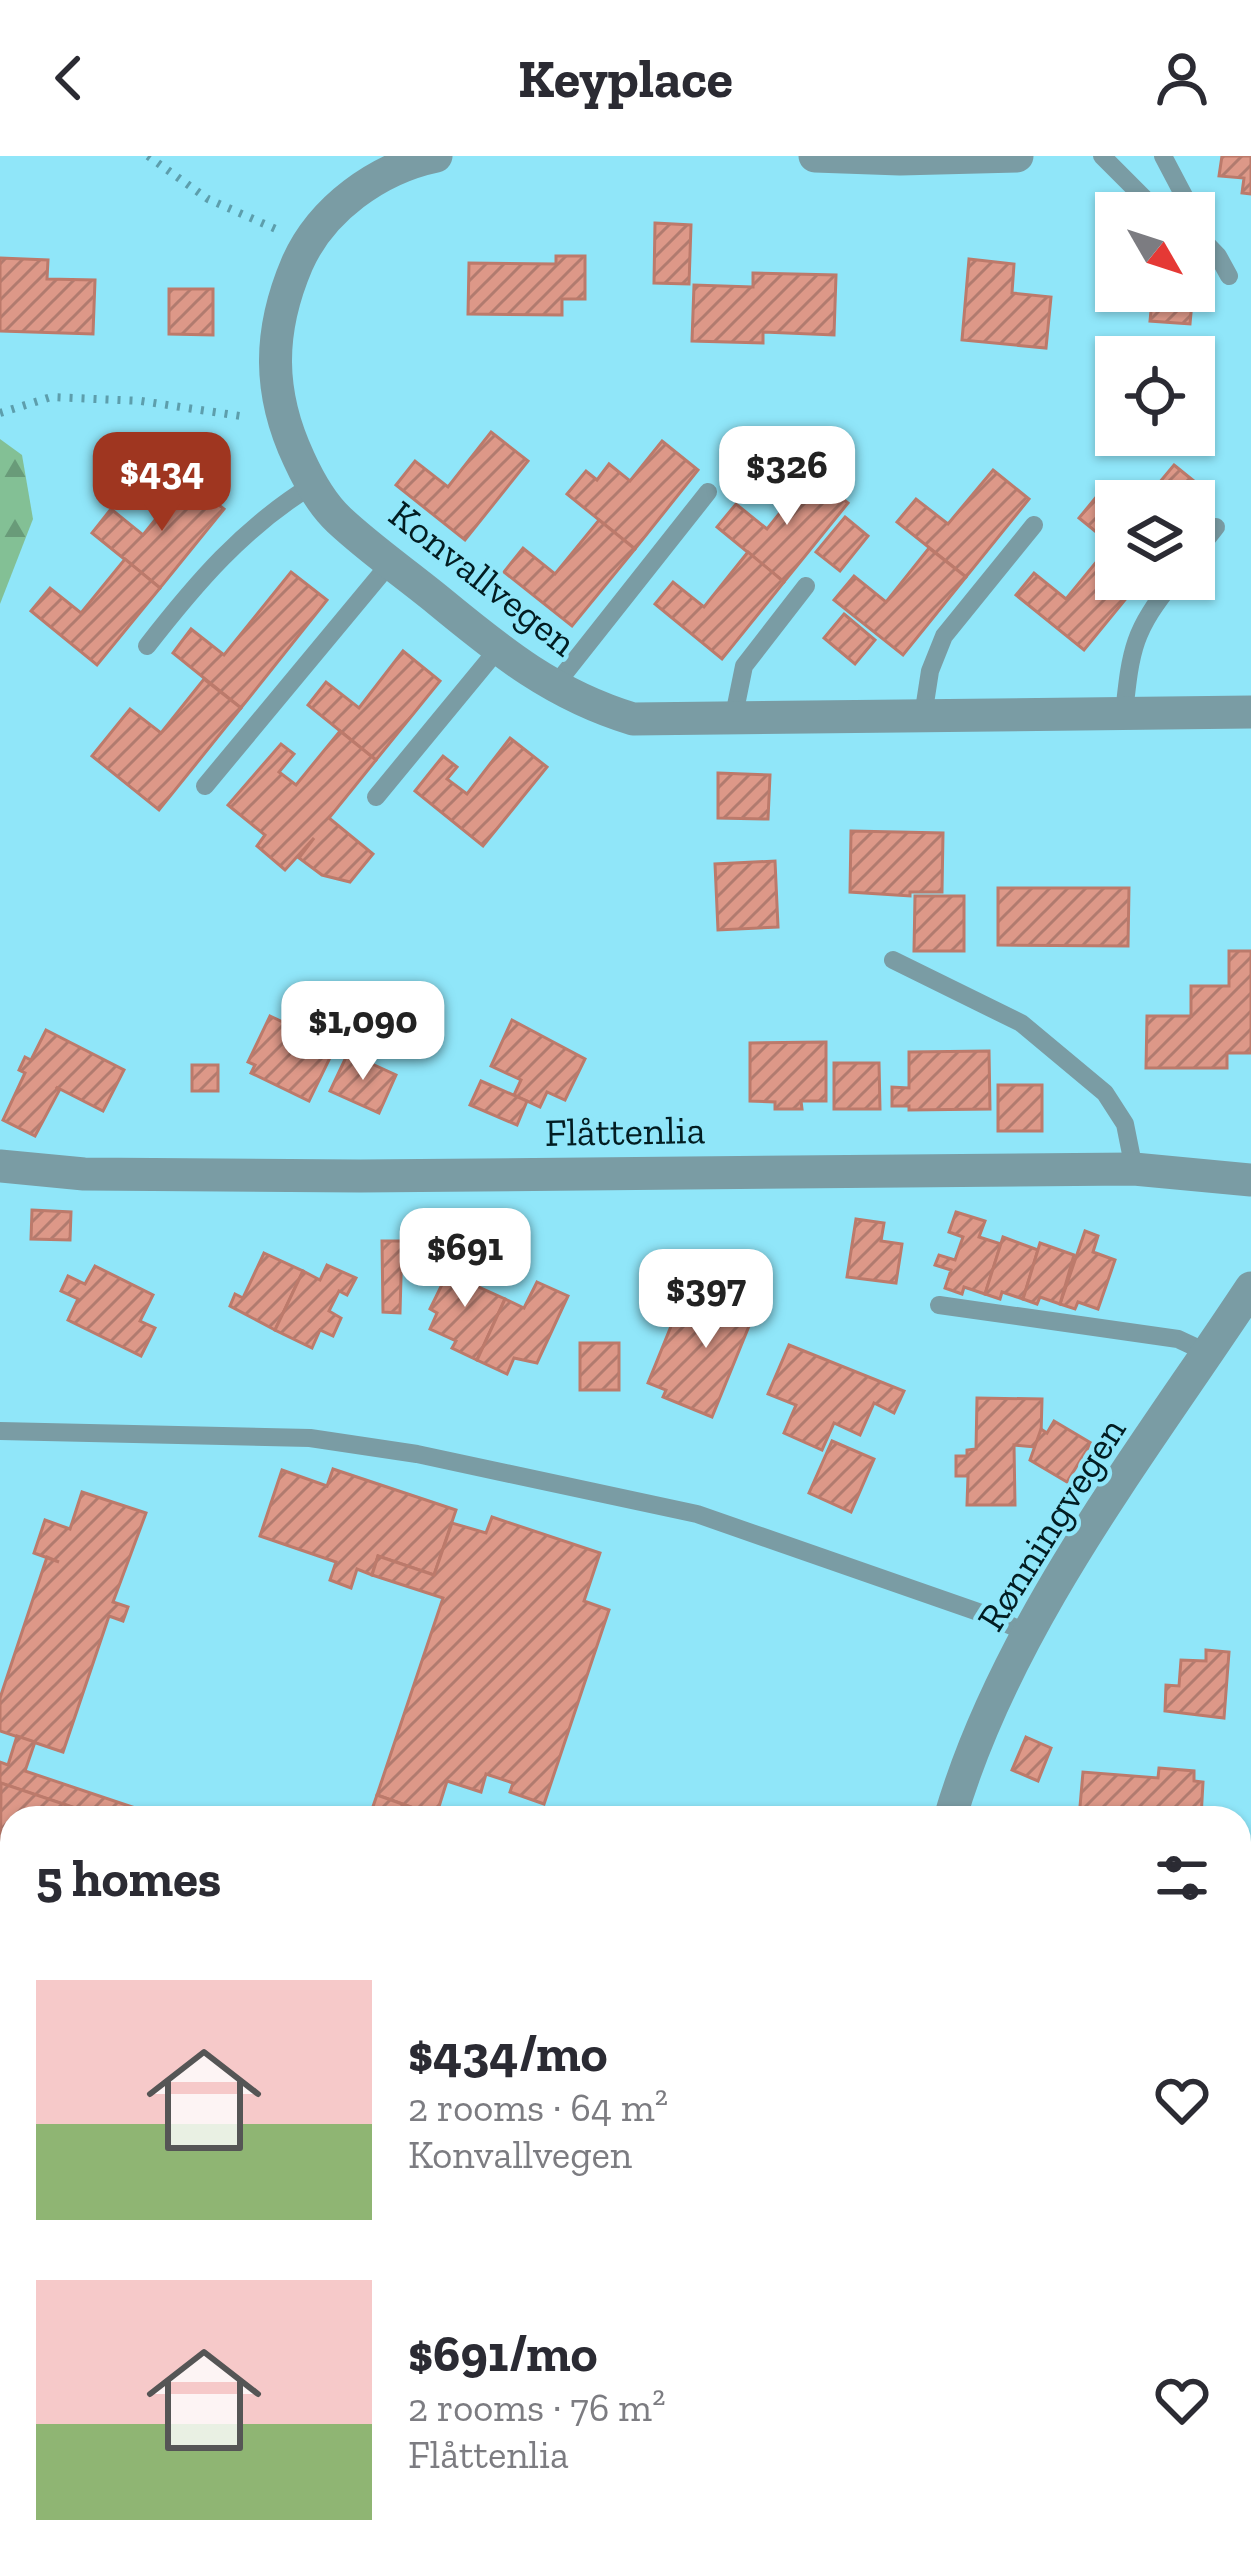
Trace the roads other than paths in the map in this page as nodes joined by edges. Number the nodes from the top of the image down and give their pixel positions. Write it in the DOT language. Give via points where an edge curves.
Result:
graph roads {
  1 [pos="436,156"];
  2 [pos="815,156"];
  3 [pos="1017,156"];
  4 [pos="1102,156"];
  5 [pos="1163,156"];
  6 [pos="1138,192"];
  7 [pos="1182,192"];
  8 [pos="1215,257"];
  9 [pos="1229,276"];
  10 [pos="311,486"];
  11 [pos="708,492"];
  12 [pos="1034,525"];
  13 [pos="391,562"];
  14 [pos="806,586"];
  15 [pos="1157,600"];
  16 [pos="147,646"];
  17 [pos="498,649"];
  18 [pos="553,688"];
  19 [pos="1251,712"];
  20 [pos="1124,713"];
  21 [pos="923,716"];
  22 [pos="733,720"];
  23 [pos="205,786"];
  24 [pos="376,797"];
  25 [pos="893,960"];
  26 [pos="0,1166"];
  27 [pos="1134,1169"];
  28 [pos="1251,1180"];
  29 [pos="1251,1289"];
  30 [pos="939,1305"];
  31 [pos="1208,1353"];
  32 [pos="0,1431"];
  33 [pos="1028,1633"];
  34 [pos="955,1806"];
  1 -- 10 [label="street, Konvallvegen" via="375,179 336,209 307,242 286,289 274,380 282,422"];
  2 -- 3 [label="street"];
  4 -- 6 [label="lane"];
  5 -- 7 [label="lane"];
  8 -- 9 [label="lane"];
  10 -- 13 [label="street, Konvallvegen"];
  10 -- 16 [label="lane" via="273,509 206,571"];
  11 -- 18 [label="lane"];
  12 -- 21 [label="lane" via="944,636"];
  13 -- 17 [label="street, Konvallvegen"];
  13 -- 23 [label="lane"];
  14 -- 22 [label="lane" via="744,666"];
  15 -- 20 [label="lane" via="1130,658"];
  17 -- 18 [label="street, Konvallvegen"];
  17 -- 24 [label="lane"];
  18 -- 22 [label="street, Konvallvegen" via="633,719"];
  19 -- 20 [label="street, Konvallvegen"];
  20 -- 21 [label="street, Konvallvegen"];
  21 -- 22 [label="street, Konvallvegen"];
  25 -- 27 [label="lane" via="1021,1023 1105,1093 1125,1124"];
  26 -- 27 [label="street, Flåttenlia" via="360,1177"];
  27 -- 28 [label="street, Flåttenlia"];
  29 -- 31 [label="street, Rønningvegen"];
  30 -- 31 [label="lane" via="1178,1339"];
  31 -- 33 [label="street, Rønningvegen"];
  32 -- 33 [label="lane" via="310,1438 482,1467 697,1514"];
  33 -- 34 [label="street, Rønningvegen"];
}
